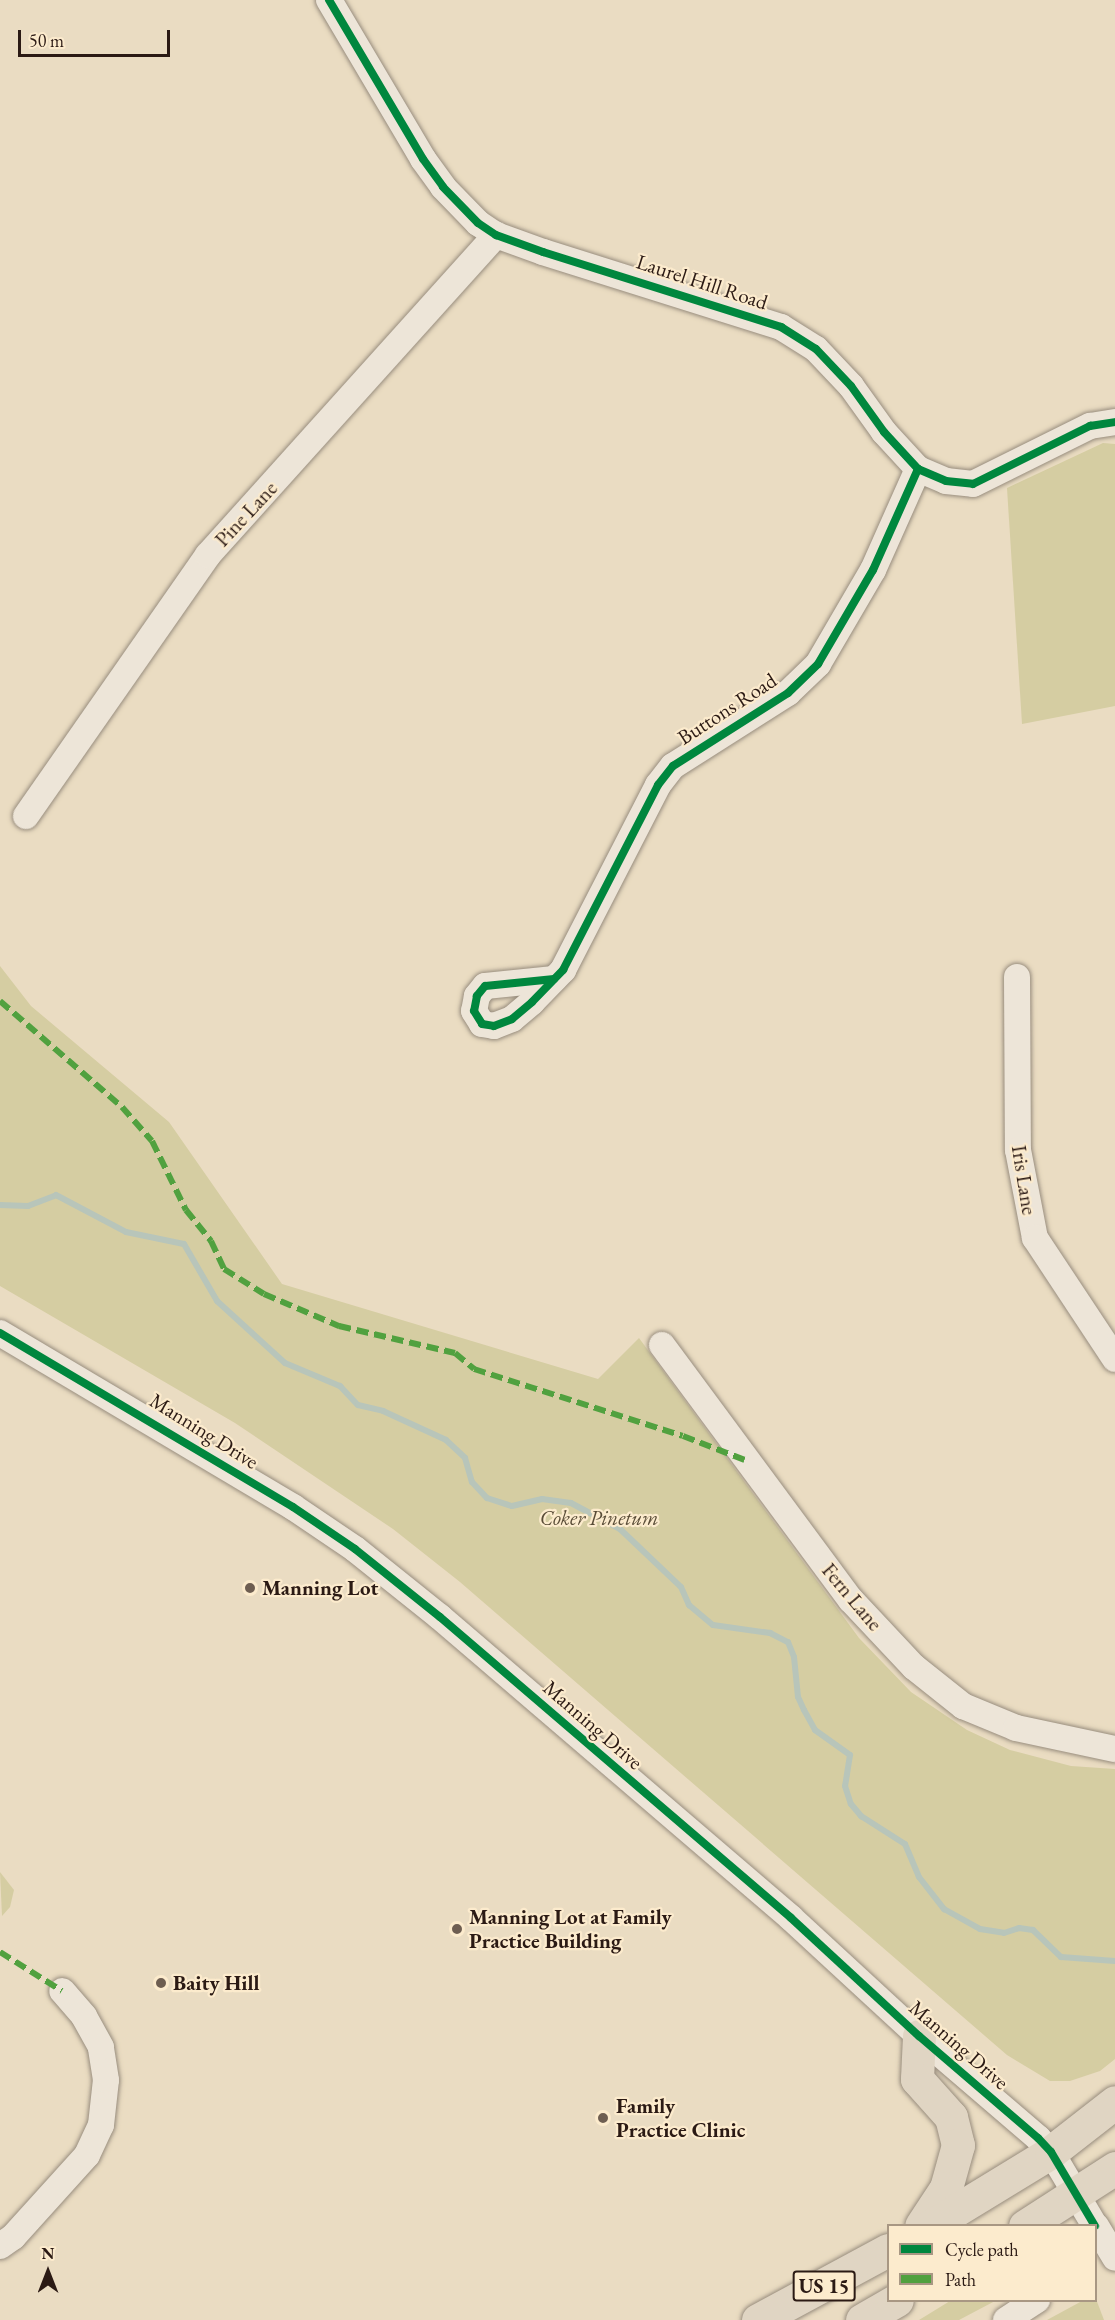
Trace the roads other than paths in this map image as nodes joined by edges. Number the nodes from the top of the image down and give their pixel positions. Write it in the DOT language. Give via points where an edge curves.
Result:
graph roads {
  1 [pos="329,0"];
  2 [pos="496,235"];
  3 [pos="1115,422"];
  4 [pos="918,469"];
  5 [pos="26,816"];
  6 [pos="1017,977"];
  7 [pos="554,979"];
  8 [pos="1,1335"];
  9 [pos="662,1345"];
  10 [pos="1115,1359"];
  11 [pos="1115,1749"];
  12 [pos="62,1991"];
  13 [pos="919,2036"];
  14 [pos="1115,2102"];
  15 [pos="1051,2152"];
  16 [pos="1115,2168"];
  17 [pos="1077,2195"];
  18 [pos="922,2224"];
  19 [pos="933,2224"];
  20 [pos="1027,2224"];
  21 [pos="1094,2224"];
  22 [pos="1097,2231"];
  23 [pos="0,2247"];
  24 [pos="887,2251"];
  25 [pos="1107,2257"];
  26 [pos="895,2302"];
  27 [pos="1035,2302"];
  28 [pos="758,2320"];
  29 [pos="862,2320"];
  30 [pos="1006,2320"];
  1 -- 2 [label="street, Laurel Hill Road" via="443,188 470,216"];
  2 -- 4 [label="street, Laurel Hill Road" via="781,327 823,356"];
  2 -- 5 [label="street, Pine Lane" via="207,555"];
  3 -- 4 [label="street, Laurel Hill Road" via="1090,426 973,484 946,481"];
  4 -- 7 [label="street, Buttons Road" via="873,570 818,664 788,693 673,766 658,785 563,970"];
  6 -- 10 [label="street, Iris Lane" via="1018,1150 1035,1238"];
  8 -- 13 [label="street, Manning Drive" via="199,1449 355,1549 440,1617 791,1918"];
  9 -- 11 [label="street, Fern Lane" via="851,1600 914,1667 963,1706 1016,1728"];
  12 -- 23 [label="street" via="84,2016 101,2047 106,2080 101,2125 87,2155"];
  13 -- 15 [label="street, Manning Drive"];
  13 -- 18 [label="highway" via="917,2079 951,2117 958,2145 946,2188"];
  14 -- 15 [label="highway"];
  15 -- 17 [label="street, Manning Drive"];
  15 -- 19 [label="highway"];
  16 -- 17 [label="highway"];
  17 -- 20 [label="highway"];
  17 -- 21 [label="street, Manning Drive"];
  22 -- 25 [label="street, Manning Drive"];
  24 -- 28 [label="highway, US 15"];
  26 -- 29 [label="highway, US 15"];
  27 -- 30 [label="street"];
}
